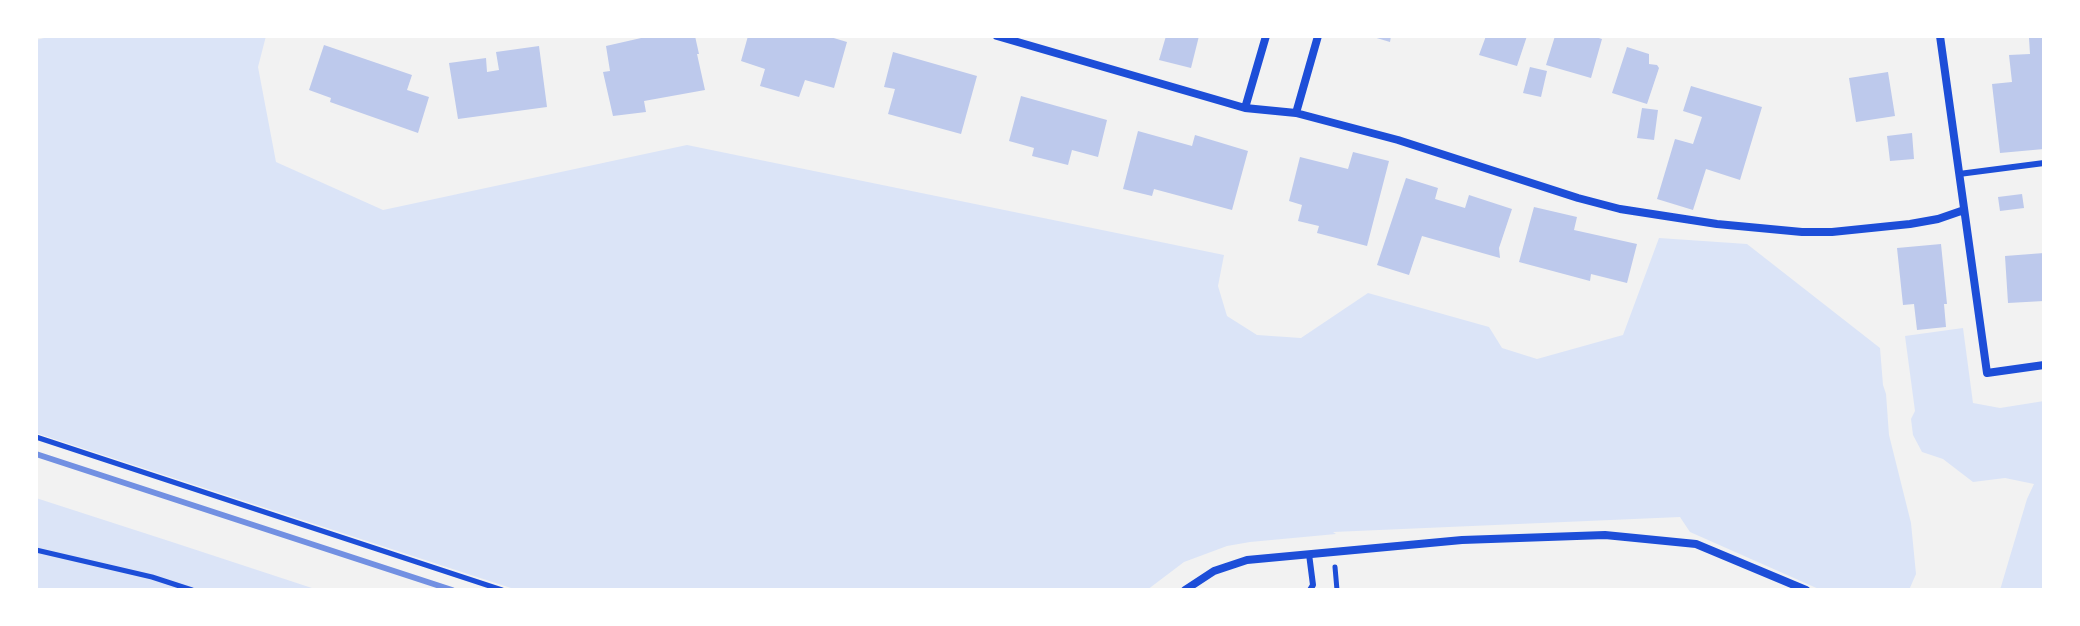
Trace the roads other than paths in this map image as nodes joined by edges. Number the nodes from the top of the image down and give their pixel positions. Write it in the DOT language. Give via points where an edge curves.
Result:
graph roads {
  1 [pos="997,36"];
  2 [pos="1266,36"];
  3 [pos="1318,36"];
  4 [pos="1940,36"];
  5 [pos="1245,108"];
  6 [pos="1296,113"];
  7 [pos="2044,163"];
  8 [pos="1959,174"];
  9 [pos="1964,210"];
  10 [pos="2044,365"];
  11 [pos="1309,554"];
  12 [pos="1185,590"];
  13 [pos="1310,590"];
  14 [pos="1806,590"];
  1 -- 5 [label="street"];
  2 -- 5 [label="street"];
  3 -- 6 [label="street"];
  4 -- 8 [label="street"];
  5 -- 6 [label="street"];
  6 -- 9 [label="street" via="1578,198 1717,224 1832,232 1910,224"];
  7 -- 8 [label="lane"];
  8 -- 9 [label="street"];
  9 -- 10 [label="street" via="1987,373"];
  11 -- 12 [label="street" via="1247,560 1214,571"];
  11 -- 13 [label="lane"];
  11 -- 14 [label="street" via="1462,540 1605,535 1696,544"];
}
